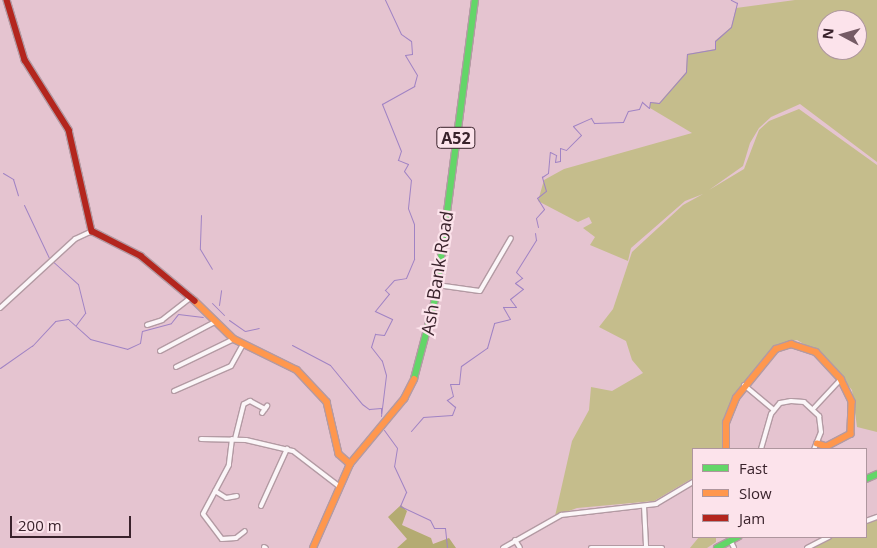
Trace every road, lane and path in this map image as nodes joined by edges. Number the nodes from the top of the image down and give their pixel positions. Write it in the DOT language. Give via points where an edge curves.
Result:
graph roads {
  1 [pos="7,0"];
  2 [pos="475,0"];
  3 [pos="92,231"];
  4 [pos="511,238"];
  5 [pos="437,285"];
  6 [pos="191,296"];
  7 [pos="0,308"];
  8 [pos="215,322"];
  9 [pos="147,324"];
  10 [pos="234,338"];
  11 [pos="244,343"];
  12 [pos="160,351"];
  13 [pos="176,368"];
  14 [pos="841,379"];
  15 [pos="744,385"];
  16 [pos="174,391"];
  17 [pos="814,408"];
  18 [pos="265,410"];
  19 [pos="774,410"];
  20 [pos="202,439"];
  21 [pos="234,439"];
  22 [pos="816,446"];
  23 [pos="726,448"];
  24 [pos="760,448"];
  25 [pos="287,449"];
  26 [pos="350,464"];
  27 [pos="692,482"];
  28 [pos="340,487"];
  29 [pos="215,491"];
  30 [pos="234,502"];
  31 [pos="260,506"];
  32 [pos="644,506"];
  33 [pos="245,531"];
  34 [pos="735,538"];
  35 [pos="827,538"];
  36 [pos="515,540"];
  37 [pos="730,540"];
  38 [pos="646,546"];
  39 [pos="312,548"];
  40 [pos="502,548"];
  41 [pos="520,548"];
  42 [pos="591,548"];
  43 [pos="662,548"];
  44 [pos="717,548"];
  45 [pos="734,548"];
  46 [pos="806,548"];
  1 -- 3 [label="main road" via="25,60 69,130"];
  2 -- 5 [label="main road, Ash Bank Road / A52"];
  3 -- 6 [label="main road" via="100,239 141,256"];
  3 -- 7 [label="street" via="75,239"];
  4 -- 5 [label="street" via="480,292"];
  5 -- 26 [label="main road, Ash Bank Road / A52" via="425,344 409,391"];
  6 -- 8 [label="main road"];
  6 -- 9 [label="street" via="162,320"];
  8 -- 10 [label="main road"];
  8 -- 12 [label="street"];
  10 -- 11 [label="main road"];
  10 -- 13 [label="street"];
  11 -- 16 [label="street" via="231,366"];
  11 -- 26 [label="main road" via="286,361 318,389 331,410 339,454"];
  14 -- 15 [label="main road" via="810,348 791,344 776,349"];
  14 -- 17 [label="street"];
  14 -- 22 [label="main road" via="852,402 854,430 827,447"];
  15 -- 19 [label="street"];
  15 -- 23 [label="main road" via="728,413"];
  17 -- 19 [label="street" via="791,401 780,403"];
  17 -- 22 [label="street" via="821,432"];
  18 -- 21 [label="street" via="250,401 244,404"];
  19 -- 24 [label="street"];
  20 -- 21 [label="street"];
  21 -- 25 [label="street"];
  21 -- 29 [label="street" via="229,465"];
  25 -- 28 [label="street"];
  25 -- 31 [label="street"];
  26 -- 28 [label="main road, Ash Bank Road / A52"];
  27 -- 32 [label="street"];
  28 -- 39 [label="main road, Ash Bank Road / A52" via="329,520"];
  29 -- 30 [label="street" via="235,497"];
  29 -- 33 [label="street" via="203,514 205,520 222,539 236,538"];
  32 -- 36 [label="street" via="572,512"];
  32 -- 38 [label="street"];
  34 -- 37 [label="main road"];
  35 -- 46 [label="street"];
  36 -- 40 [label="street"];
  36 -- 41 [label="street"];
  37 -- 44 [label="main road"];
  37 -- 45 [label="street"];
  38 -- 42 [label="street"];
  38 -- 43 [label="street"];
}
